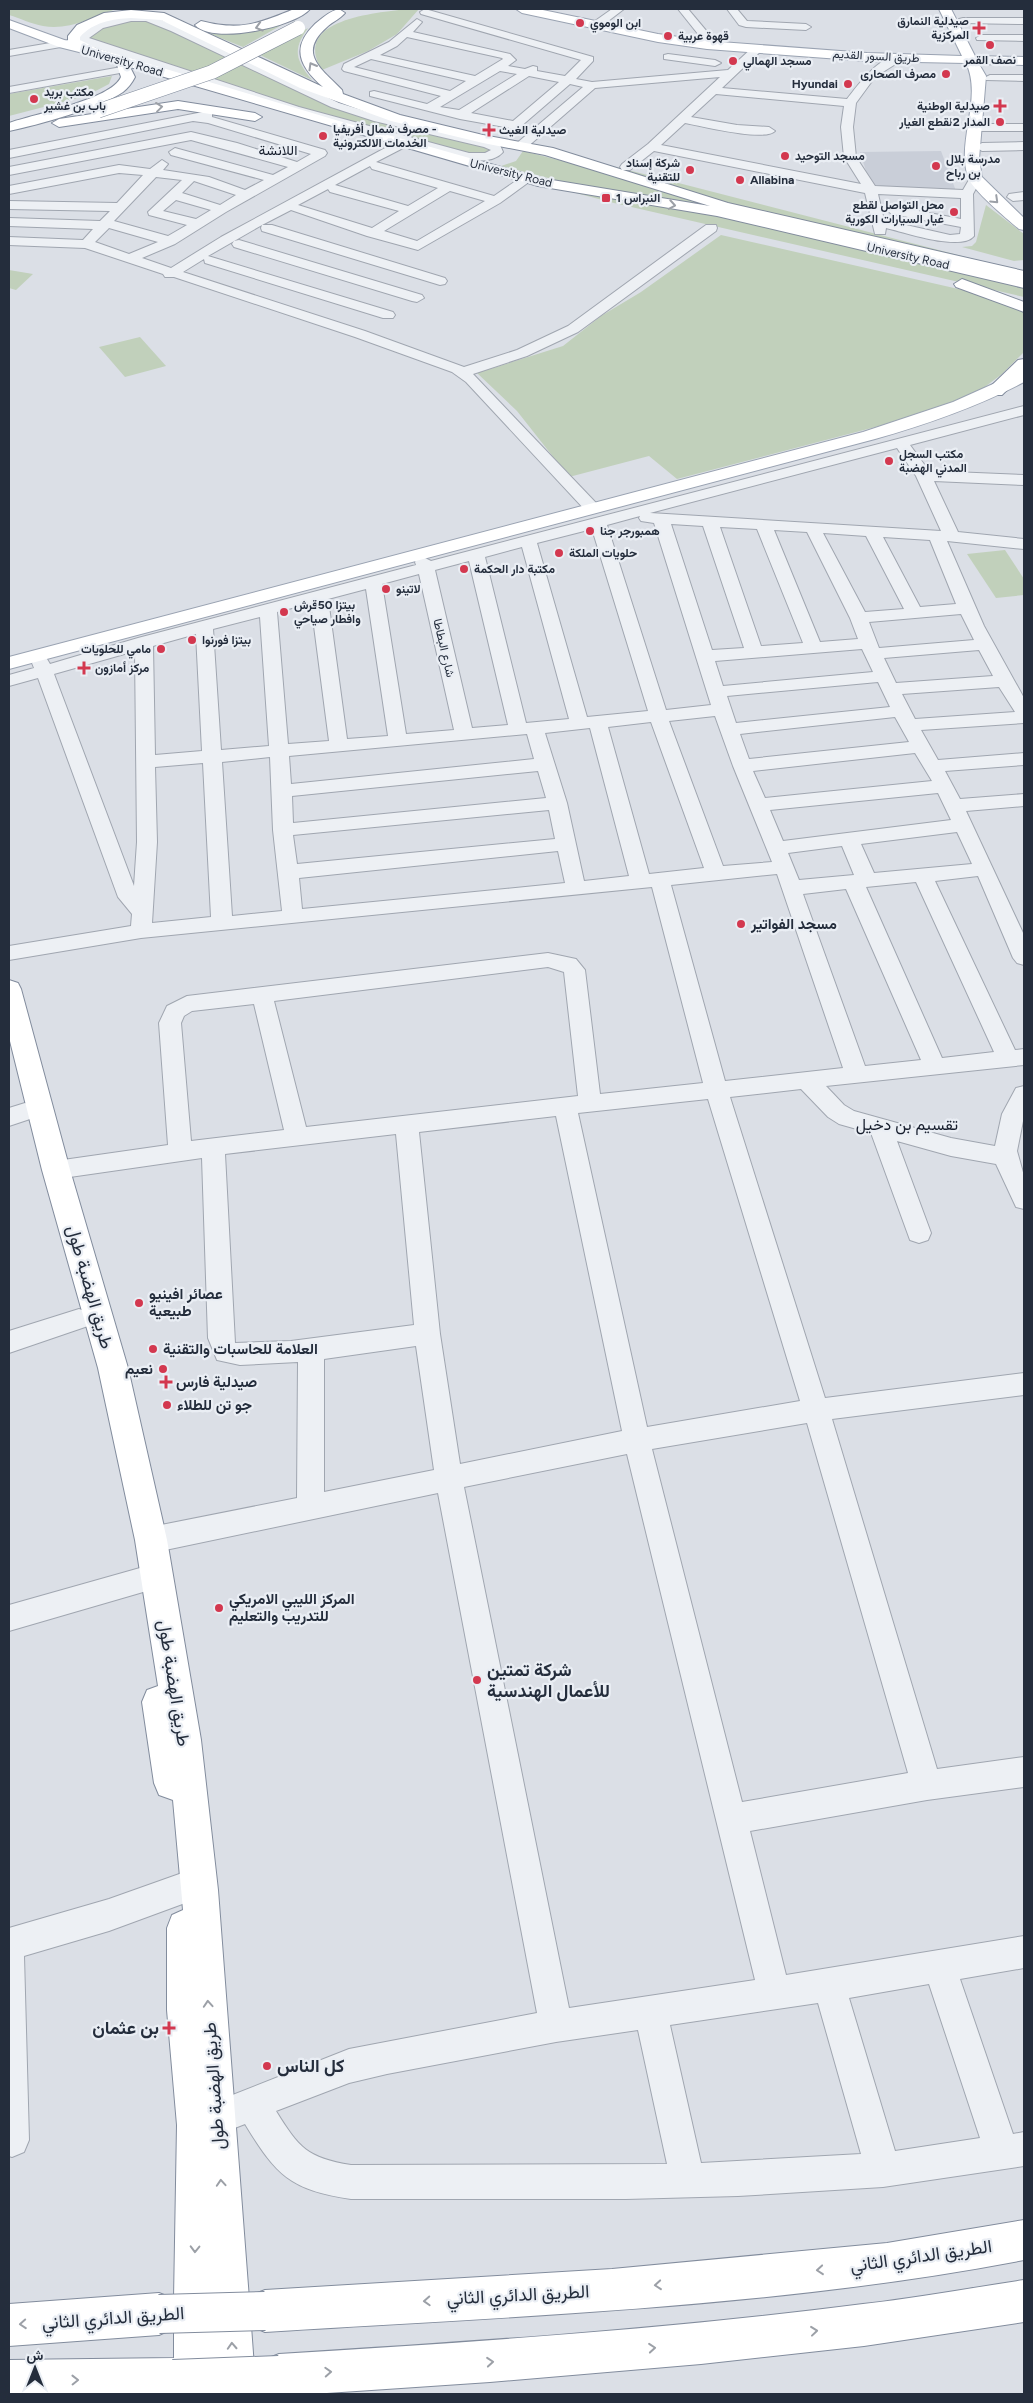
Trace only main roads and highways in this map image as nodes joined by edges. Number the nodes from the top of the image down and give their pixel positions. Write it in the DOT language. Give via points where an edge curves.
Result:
graph roads {
  1 [pos="122,9"];
  2 [pos="160,9"];
  3 [pos="304,9"];
  4 [pos="315,9"];
  5 [pos="532,9"];
  6 [pos="945,9"];
  7 [pos="955,9"];
  8 [pos="108,16"];
  9 [pos="9,24"];
  10 [pos="182,25"];
  11 [pos="960,27"];
  12 [pos="81,28"];
  13 [pos="69,43"];
  14 [pos="903,56"];
  15 [pos="1024,56"];
  16 [pos="979,58"];
  17 [pos="1024,61"];
  18 [pos="124,65"];
  19 [pos="345,100"];
  20 [pos="94,110"];
  21 [pos="59,123"];
  22 [pos="334,124"];
  23 [pos="9,128"];
  24 [pos="9,134"];
  25 [pos="483,139"];
  26 [pos="449,150"];
  27 [pos="548,151"];
  28 [pos="532,180"];
  29 [pos="1021,199"];
  30 [pos="1022,218"];
  31 [pos="730,232"];
  32 [pos="916,255"];
  33 [pos="1024,262"];
  34 [pos="1002,263"];
  35 [pos="1024,269"];
  36 [pos="1024,276"];
  37 [pos="942,280"];
  38 [pos="1024,283"];
  39 [pos="962,284"];
  40 [pos="1024,300"];
  41 [pos="1024,307"];
  42 [pos="1024,364"];
  43 [pos="1024,375"];
  44 [pos="1024,386"];
  45 [pos="996,391"];
  46 [pos="850,444"];
  47 [pos="9,663"];
  48 [pos="9,672"];
  49 [pos="9,989"];
  50 [pos="9,1048"];
  51 [pos="17,1115"];
  52 [pos="207,2122"];
  53 [pos="1024,2240"];
  54 [pos="1024,2301"];
  55 [pos="9,2325"];
  56 [pos="9,2381"];
  57 [pos="196,2394"];
  58 [pos="235,2394"];
  1 -- 8 [label="main road"];
  3 -- 2 [label="main road, one-way" via="260,27 224,31"];
  2 -- 10 [label="main road"];
  4 -- 20 [label="main road, bridge" via="212,65"];
  5 -- 14 [label="main road, طريق السور القديم" via="658,36"];
  5 -- 14 [label="main road, طريق السور القديم" via="658,38 757,49"];
  6 -- 11 [label="main road"];
  7 -- 11 [label="main road"];
  8 -- 10 [label="main road" via="148,15 164,17"];
  8 -- 12 [label="main road"];
  9 -- 12 [label="main road" via="41,30"];
  9 -- 13 [label="main road, University Road"];
  10 -- 19 [label="main road, University Road" via="271,70"];
  11 -- 14 [label="main road" via="943,48"];
  11 -- 16 [label="main road"];
  11 -- 16 [label="main road" via="973,38"];
  12 -- 13 [label="main road"];
  13 -- 18 [label="main road, University Road"];
  14 -- 16 [label="main road, طريق السور القديم"];
  15 -- 16 [label="main road, طريق السور القديم"];
  16 -- 17 [label="main road, طريق السور القديم"];
  16 -- 29 [label="main road" via="990,78 983,160 987,171"];
  16 -- 30 [label="main road, one-way" via="972,159 976,178 991,196"];
  18 -- 22 [label="main road, University Road"];
  18 -- 23 [label="main road" via="128,77 125,84 108,95"];
  19 -- 20 [label="main road, one-way, bridge" via="316,73 307,58 306,49 312,32 344,12 298,28 212,72"];
  19 -- 25 [label="main road, University Road" via="396,118"];
  20 -- 21 [label="main road"];
  20 -- 23 [label="main road"];
  21 -- 22 [label="main road, one-way" via="168,106 201,106 214,115"];
  21 -- 24 [label="main road"];
  22 -- 26 [label="main road, University Road" via="406,145"];
  25 -- 26 [label="main road" via="497,146 498,152 485,159"];
  25 -- 27 [label="main road, University Road"];
  26 -- 28 [label="main road, University Road"];
  27 -- 32 [label="main road, University Road" via="724,206"];
  27 -- 34 [label="main road" via="590,158 879,227"];
  28 -- 31 [label="main road" via="541,187"];
  28 -- 32 [label="main road, University Road, one-way" via="717,212"];
  32 -- 36 [label="main road, University Road"];
  32 -- 38 [label="main road, University Road"];
  33 -- 34 [label="main road"];
  34 -- 35 [label="main road"];
  37 -- 39 [label="main road"];
  39 -- 40 [label="main road"];
  39 -- 41 [label="main road"];
  42 -- 45 [label="main road"];
  43 -- 45 [label="main road"];
  44 -- 46 [label="main road" via="986,406 902,437"];
  45 -- 46 [label="main road"];
  46 -- 47 [label="main road" via="595,516"];
  46 -- 48 [label="main road" via="621,513"];
  52 -- 49 [label="main road, طريق الهضبة طول, one-way" via="200,1890 186,1758 151,1540 113,1368 56,1170"];
  50 -- 51 [label="main road, طريق الهضبة طول"];
  51 -- 52 [label="main road, طريق الهضبة طول" via="94,1365 140,1582 185,1888 186,2010"];
  52 -- 57 [label="main road, طريق الهضبة طول, one-way" via="194,2279"];
  58 -- 52 [label="main road, طريق الهضبة طول, one-way"];
  53 -- 55 [label="main road, الطريق الدائري الثاني, one-way, bridge" via="887,2264 612,2290"];
  56 -- 54 [label="main road, one-way, bridge" via="279,2375 454,2365 843,2328"];
}
